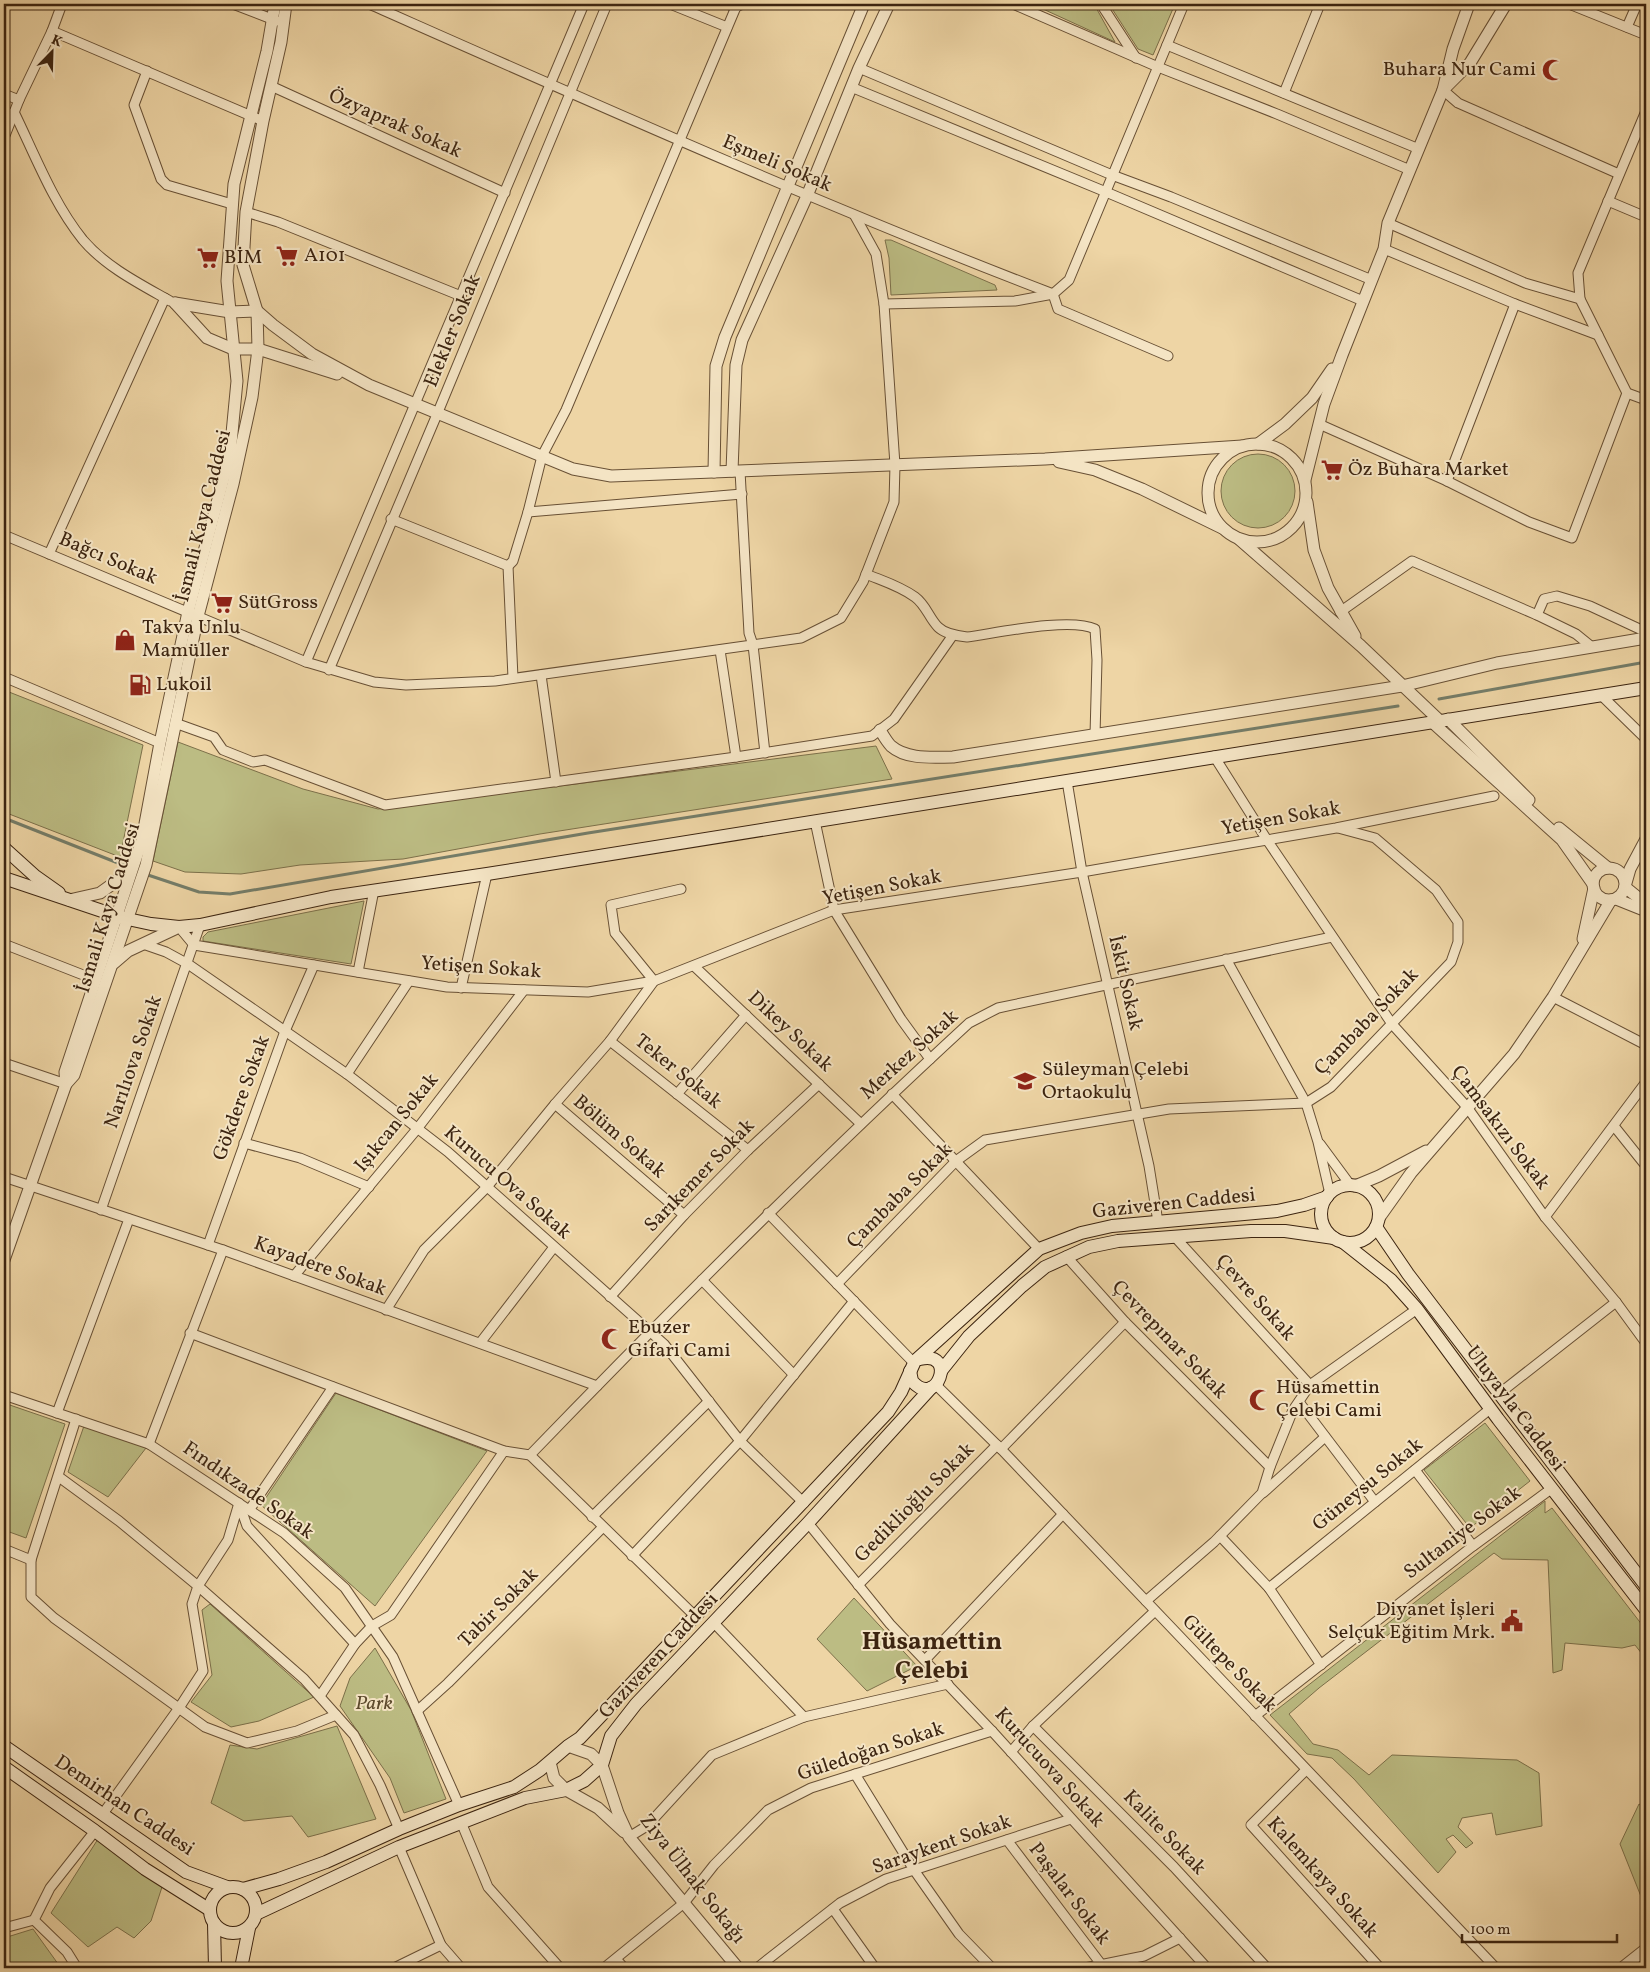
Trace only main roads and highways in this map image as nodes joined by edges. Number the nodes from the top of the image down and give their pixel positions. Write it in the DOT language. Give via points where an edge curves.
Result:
graph roads {
  1 [pos="1646,688"];
  2 [pos="4,848"];
  3 [pos="4,878"];
  4 [pos="69,900"];
  5 [pos="1328,1195"];
  6 [pos="1378,1222"];
  7 [pos="1338,1240"];
  8 [pos="915,1364"];
  9 [pos="941,1371"];
  10 [pos="933,1386"];
  11 [pos="1646,1586"];
  12 [pos="1646,1610"];
  13 [pos="4,1746"];
  14 [pos="4,1767"];
  15 [pos="227,1888"];
  16 [pos="242,1888"];
  17 [pos="210,1910"];
  18 [pos="256,1914"];
  19 [pos="214,1923"];
  20 [pos="249,1928"];
  21 [pos="215,1968"];
  22 [pos="240,1968"];
  1 -- 4 [label="main road" via="331,897 200,925 179,927 123,917"];
  2 -- 4 [label="main road"];
  3 -- 4 [label="main road"];
  5 -- 6 [label="main road" via="1337,1188 1353,1186 1370,1193 1376,1200"];
  5 -- 7 [label="main road" via="1321,1215 1327,1232"];
  5 -- 8 [label="main road, Gaziveren Caddesi" via="1277,1211 1112,1226 1081,1233 1039,1249"];
  6 -- 7 [label="main road" via="1371,1235 1362,1241"];
  6 -- 11 [label="main road, Uluyayla Caddesi" via="1408,1274"];
  7 -- 9 [label="main road, Gaziveren Caddesi" via="1285,1232 1251,1231 1118,1241 1089,1247 1045,1267 1022,1286 969,1336"];
  7 -- 12 [label="main road, Uluyayla Caddesi" via="1391,1280 1417,1309"];
  8 -- 9 [label="main road" via="930,1358"];
  8 -- 10 [label="main road" via="910,1376 916,1385 920,1388"];
  8 -- 16 [label="main road, Gaziveren Caddesi" via="888,1412 587,1732 550,1762 514,1787 399,1829 326,1862"];
  9 -- 10 [label="main road" via="939,1381"];
  10 -- 18 [label="main road, Gaziveren Caddesi" via="636,1704 611,1736 602,1765 584,1781 566,1790 525,1798 399,1847"];
  13 -- 15 [label="main road, Demirhan Caddesi" via="186,1872"];
  14 -- 17 [label="main road, Demirhan Caddesi" via="145,1869"];
  15 -- 16 [label="main road"];
  15 -- 17 [label="main road" via="215,1896"];
  16 -- 18 [label="main road" via="254,1899"];
  17 -- 19 [label="main road"];
  18 -- 20 [label="main road"];
  19 -- 20 [label="main road" via="226,1933"];
  19 -- 21 [label="main road"];
  20 -- 22 [label="main road"];
}
